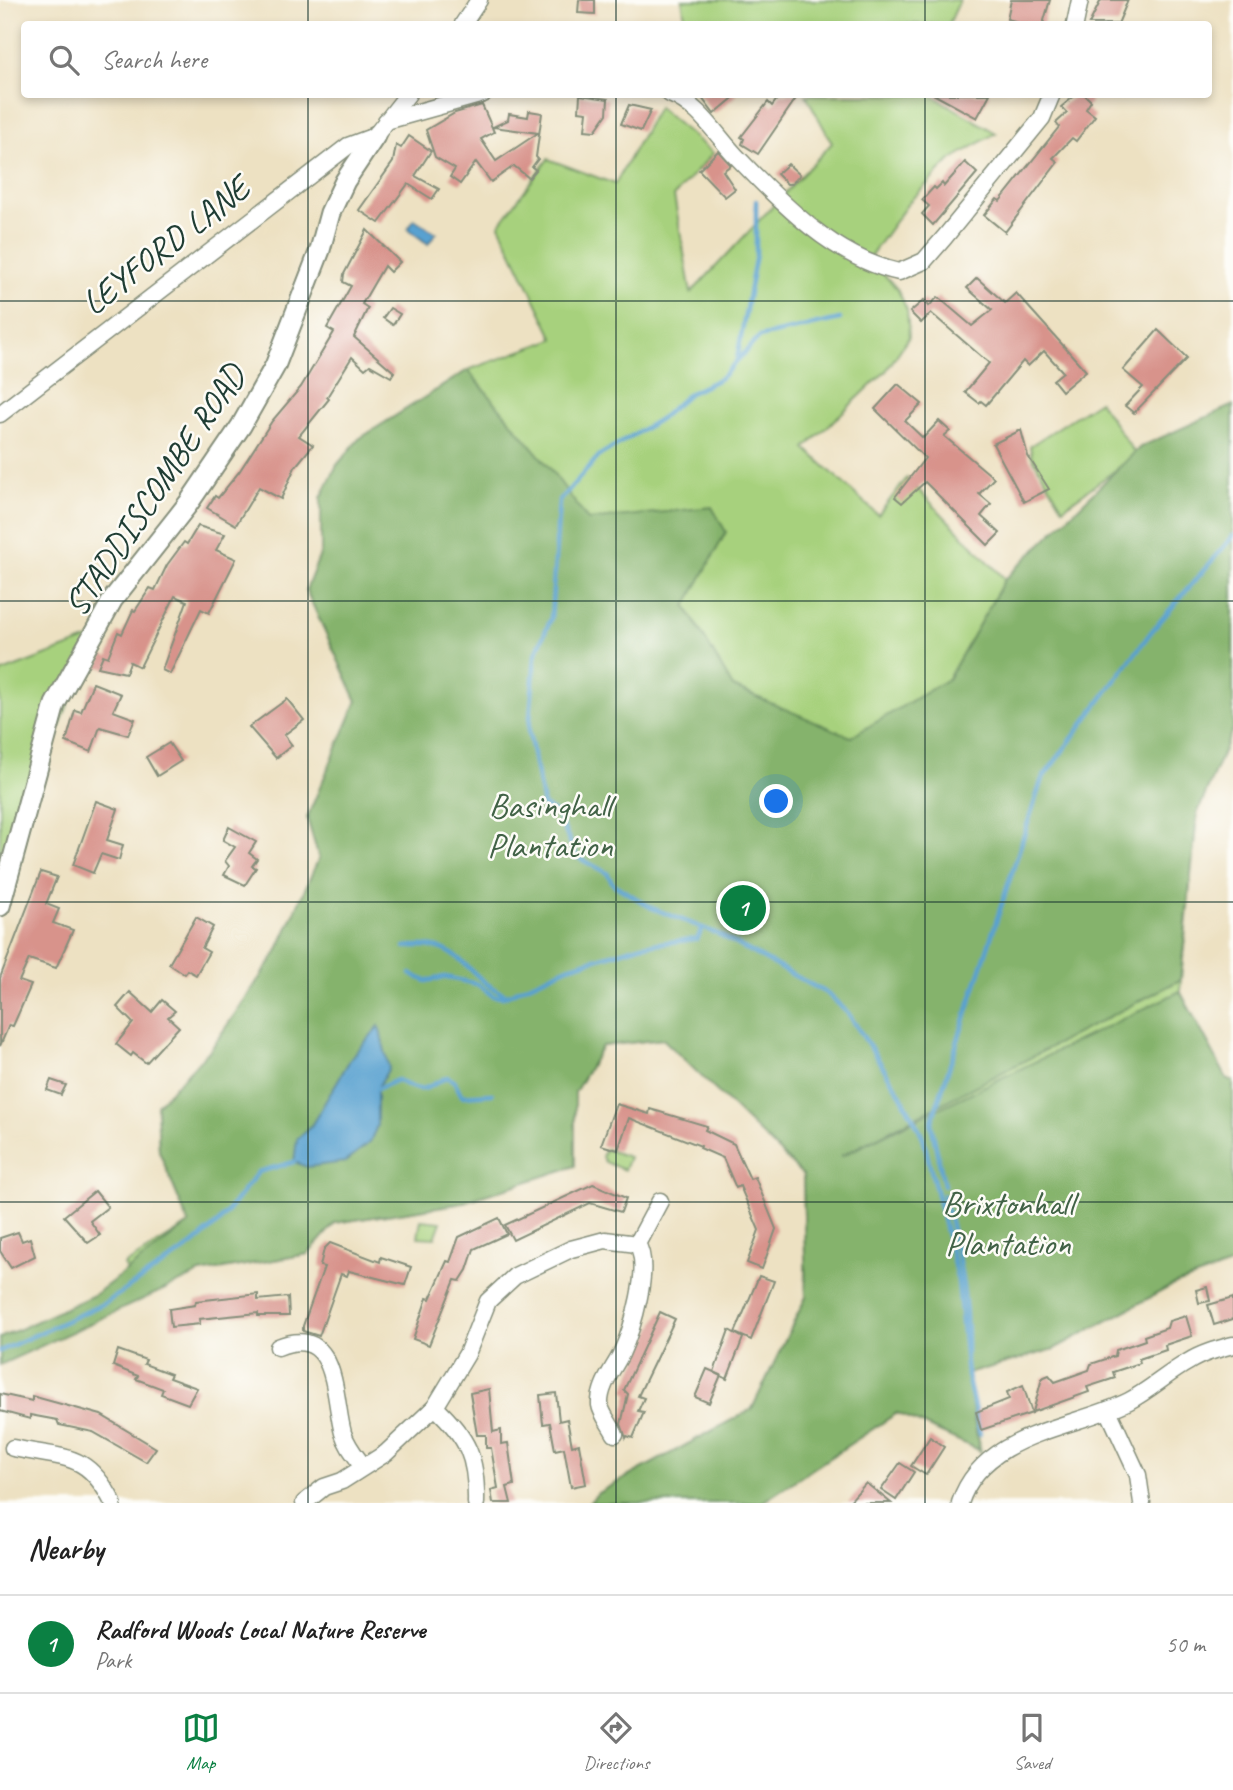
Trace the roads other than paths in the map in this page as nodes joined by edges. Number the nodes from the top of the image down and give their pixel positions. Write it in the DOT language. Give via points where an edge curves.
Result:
graph roads {
  1 [pos="479,0"];
  2 [pos="1080,0"];
  3 [pos="465,21"];
  4 [pos="1076,21"];
  5 [pos="405,98"];
  6 [pos="471,98"];
  7 [pos="675,98"];
  8 [pos="1050,98"];
  9 [pos="381,128"];
  10 [pos="0,414"];
  11 [pos="0,906"];
  12 [pos="660,1201"];
  13 [pos="637,1244"];
  14 [pos="1233,1345"];
  15 [pos="278,1347"];
  16 [pos="435,1407"];
  17 [pos="1108,1410"];
  18 [pos="615,1434"];
  19 [pos="13,1448"];
  20 [pos="363,1466"];
  21 [pos="113,1503"];
  22 [pos="304,1503"];
  23 [pos="476,1503"];
  24 [pos="960,1503"];
  25 [pos="1142,1503"];
  1 -- 3 [label="street"];
  2 -- 4 [label="street"];
  5 -- 9 [label="street"];
  6 -- 9 [label="street, LEYFORD LANE"];
  7 -- 8 [label="street" via="715,129 799,218 867,261 900,272 924,261 944,238 1042,118"];
  9 -- 10 [label="street, LEYFORD LANE" via="338,153"];
  9 -- 11 [label="street, STADDISCOMBE ROAD" via="345,181 330,213 275,366 188,504 114,599 55,704"];
  12 -- 13 [label="street"];
  13 -- 16 [label="street" via="605,1240 572,1249 506,1283 488,1301 467,1354"];
  13 -- 18 [label="street" via="645,1271 600,1406"];
  14 -- 17 [label="street" via="1189,1361"];
  15 -- 20 [label="street" via="295,1340 304,1342 332,1368 343,1432"];
  16 -- 20 [label="street" via="386,1453"];
  16 -- 23 [label="street" via="473,1455"];
  17 -- 24 [label="street" via="1001,1451 978,1472"];
  17 -- 25 [label="street" via="1138,1475"];
  19 -- 21 [label="street" via="86,1464 99,1476"];
  20 -- 22 [label="street"];
}
